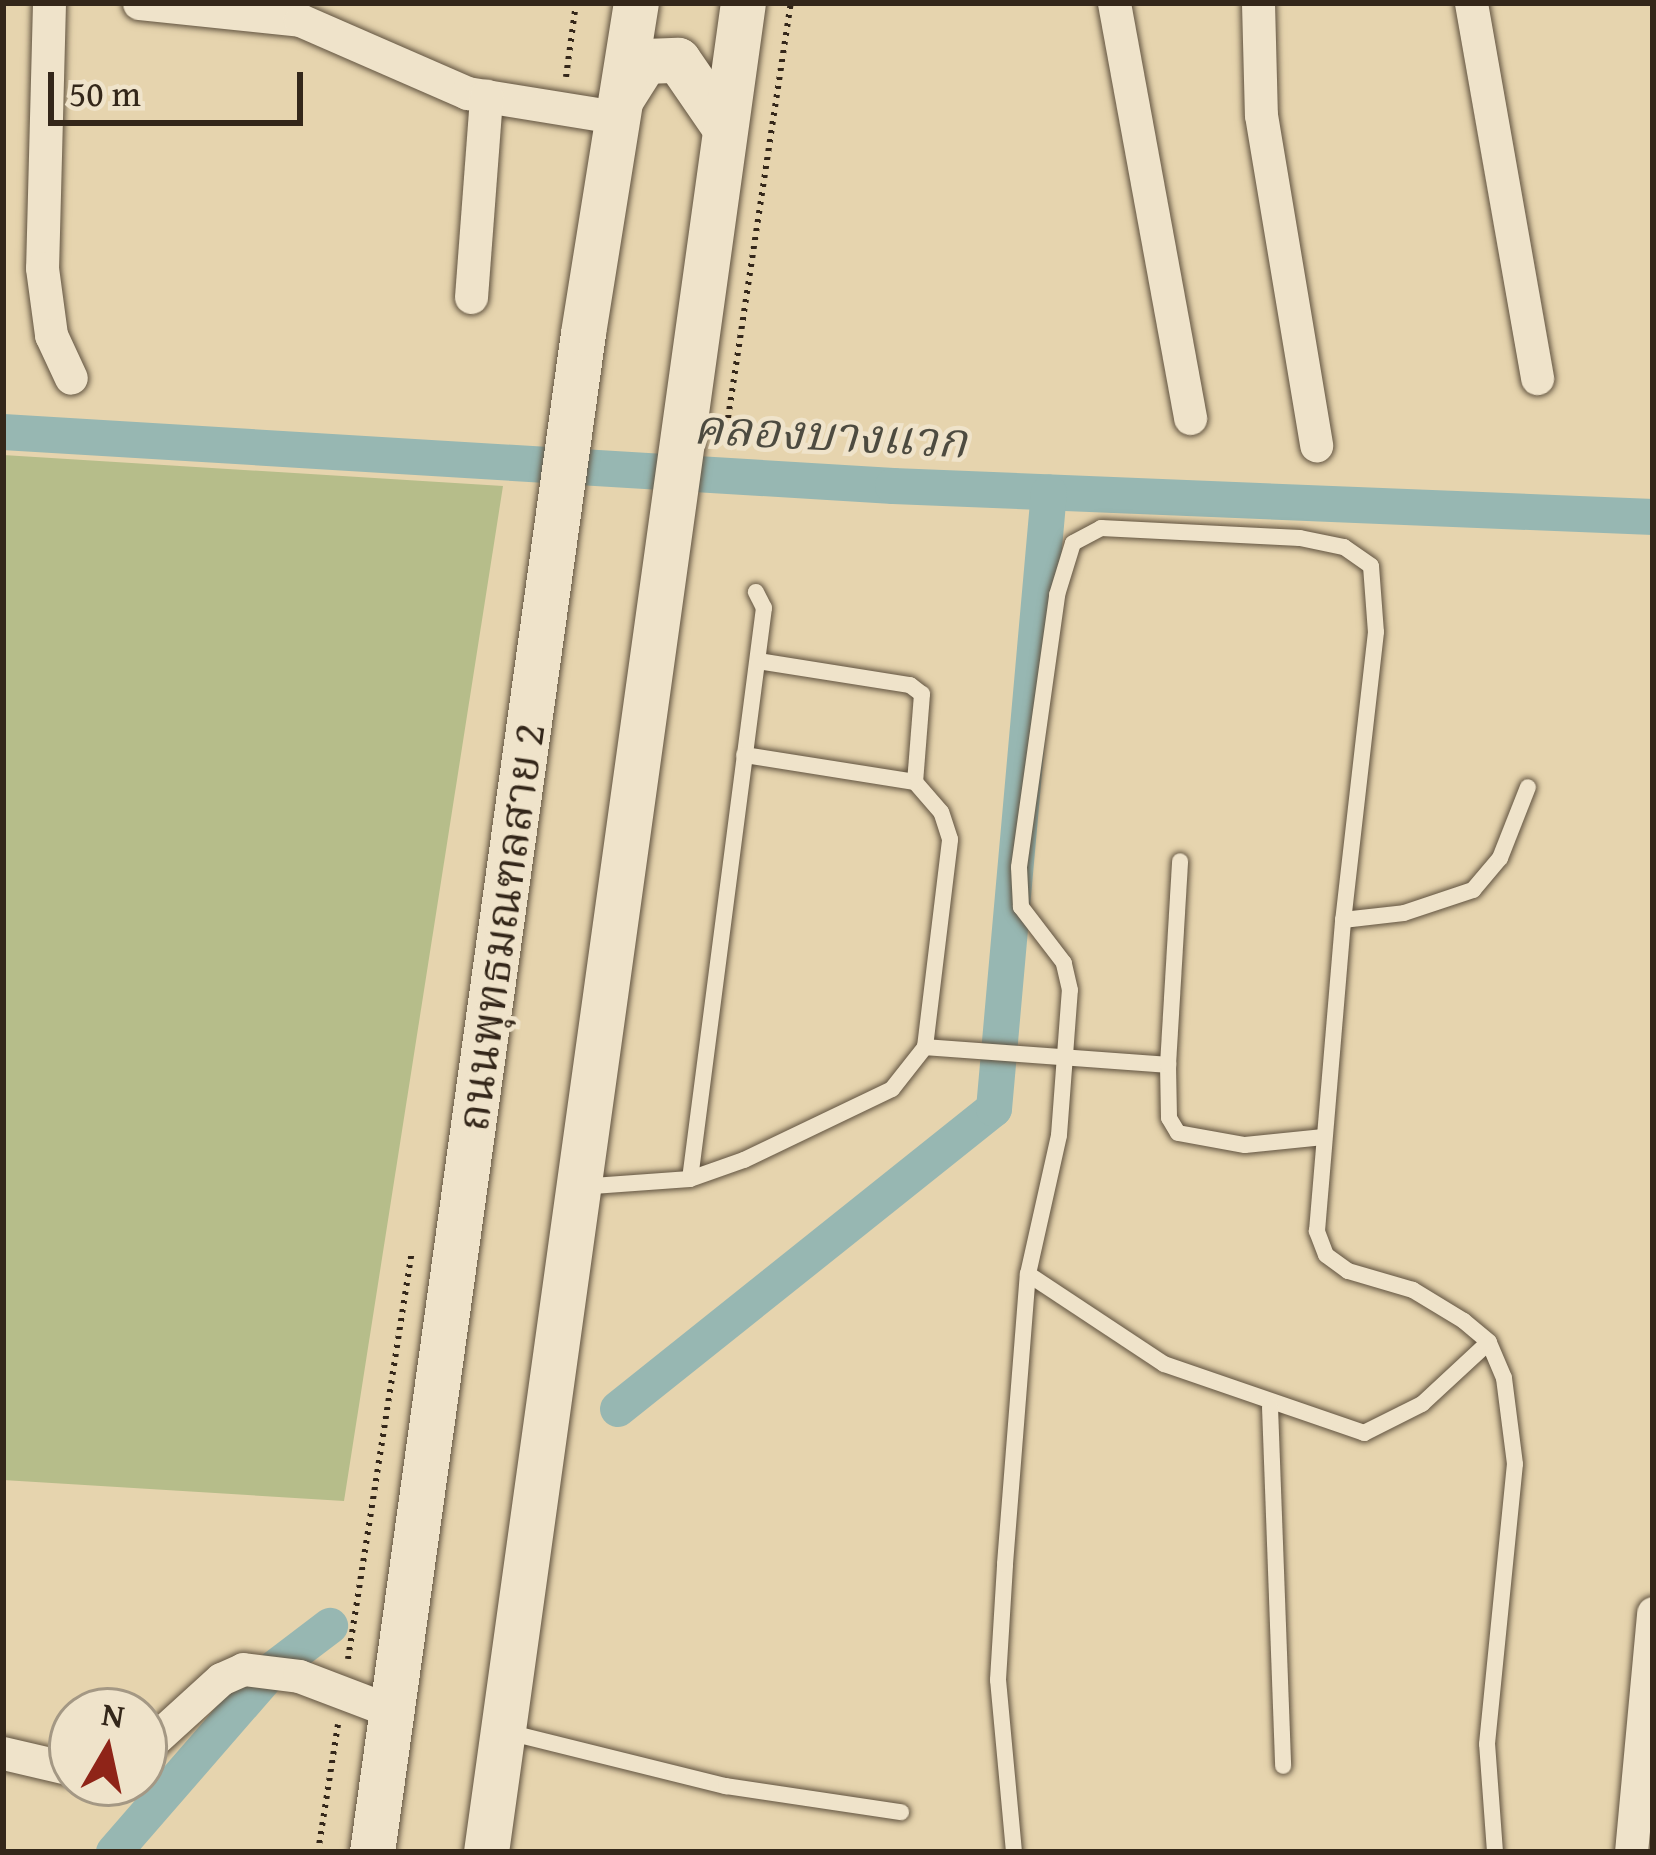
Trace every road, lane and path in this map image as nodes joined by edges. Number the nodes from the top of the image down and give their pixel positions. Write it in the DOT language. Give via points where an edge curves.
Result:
graph roads {
  1 [pos="49,3"];
  2 [pos="139,3"];
  3 [pos="636,3"];
  4 [pos="742,3"];
  5 [pos="791,3"];
  6 [pos="1114,3"];
  7 [pos="1258,3"];
  8 [pos="1471,3"];
  9 [pos="486,96"];
  10 [pos="618,109"];
  11 [pos="724,128"];
  12 [pos="471,297"];
  13 [pos="716,350"];
  14 [pos="71,378"];
  15 [pos="1538,379"];
  16 [pos="1190,418"];
  17 [pos="1316,445"];
  18 [pos="756,592"];
  19 [pos="758,661"];
  20 [pos="744,755"];
  21 [pos="914,782"];
  22 [pos="1528,788"];
  23 [pos="1180,861"];
  24 [pos="1343,920"];
  25 [pos="925,1047"];
  26 [pos="1067,1057"];
  27 [pos="1168,1065"];
  28 [pos="1324,1137"];
  29 [pos="690,1179"];
  30 [pos="575,1187"];
  31 [pos="1028,1274"];
  32 [pos="1489,1342"];
  33 [pos="1270,1407"];
  34 [pos="1653,1613"];
  35 [pos="391,1711"];
  36 [pos="168,1727"];
  37 [pos="502,1731"];
  38 [pos="3,1753"];
  39 [pos="48,1763"];
  40 [pos="1283,1766"];
  41 [pos="901,1812"];
  42 [pos="371,1852"];
  43 [pos="486,1852"];
  44 [pos="1015,1852"];
  45 [pos="1496,1852"];
  46 [pos="1631,1852"];
  1 -- 14 [label="street" via="42,268 50,335"];
  2 -- 9 [label="street" via="300,20"];
  3 -- 10 [label="main road, ถนนพุทธมณฑลสาย 2"];
  4 -- 11 [label="main road"];
  5 -- 13 [label="path"];
  6 -- 16 [label="street"];
  7 -- 17 [label="street" via="1261,115"];
  8 -- 15 [label="street"];
  9 -- 10 [label="street"];
  9 -- 12 [label="street"];
  10 -- 11 [label="main road" via="645,61 678,60"];
  10 -- 35 [label="main road, ถนนพุทธมณฑลสาย 2"];
  11 -- 13 [label="main road"];
  13 -- 30 [label="main road" via="662,589"];
  18 -- 19 [label="lane" via="764,608"];
  19 -- 20 [label="lane"];
  19 -- 21 [label="lane" via="910,685 922,694"];
  20 -- 21 [label="lane"];
  20 -- 29 [label="lane"];
  21 -- 25 [label="lane" via="941,812 950,839"];
  22 -- 24 [label="lane" via="1500,858 1473,890 1405,913"];
  23 -- 27 [label="lane"];
  24 -- 26 [label="lane" via="1376,632 1370,566 1343,547 1300,538 1101,528 1073,543 1062,566 1019,867 1021,907 1064,963"];
  24 -- 28 [label="lane"];
  25 -- 26 [label="lane"];
  25 -- 29 [label="lane" via="892,1089"];
  26 -- 27 [label="lane"];
  26 -- 31 [label="lane"];
  27 -- 28 [label="lane" via="1169,1118 1178,1133 1245,1145"];
  28 -- 32 [label="lane" via="1317,1231 1326,1255 1348,1271 1413,1290"];
  29 -- 30 [label="lane"];
  30 -- 37 [label="main road"];
  31 -- 33 [label="lane" via="1164,1364"];
  31 -- 44 [label="lane" via="998,1679"];
  32 -- 33 [label="lane" via="1422,1404 1364,1433"];
  32 -- 45 [label="lane" via="1515,1424 1487,1744"];
  33 -- 40 [label="lane"];
  34 -- 46 [label="street"];
  35 -- 36 [label="street" via="263,1666 221,1679"];
  35 -- 42 [label="main road, ถนนพุทธมณฑลสาย 2"];
  37 -- 41 [label="lane" via="726,1786"];
  37 -- 43 [label="main road"];
  38 -- 39 [label="street"];
}
